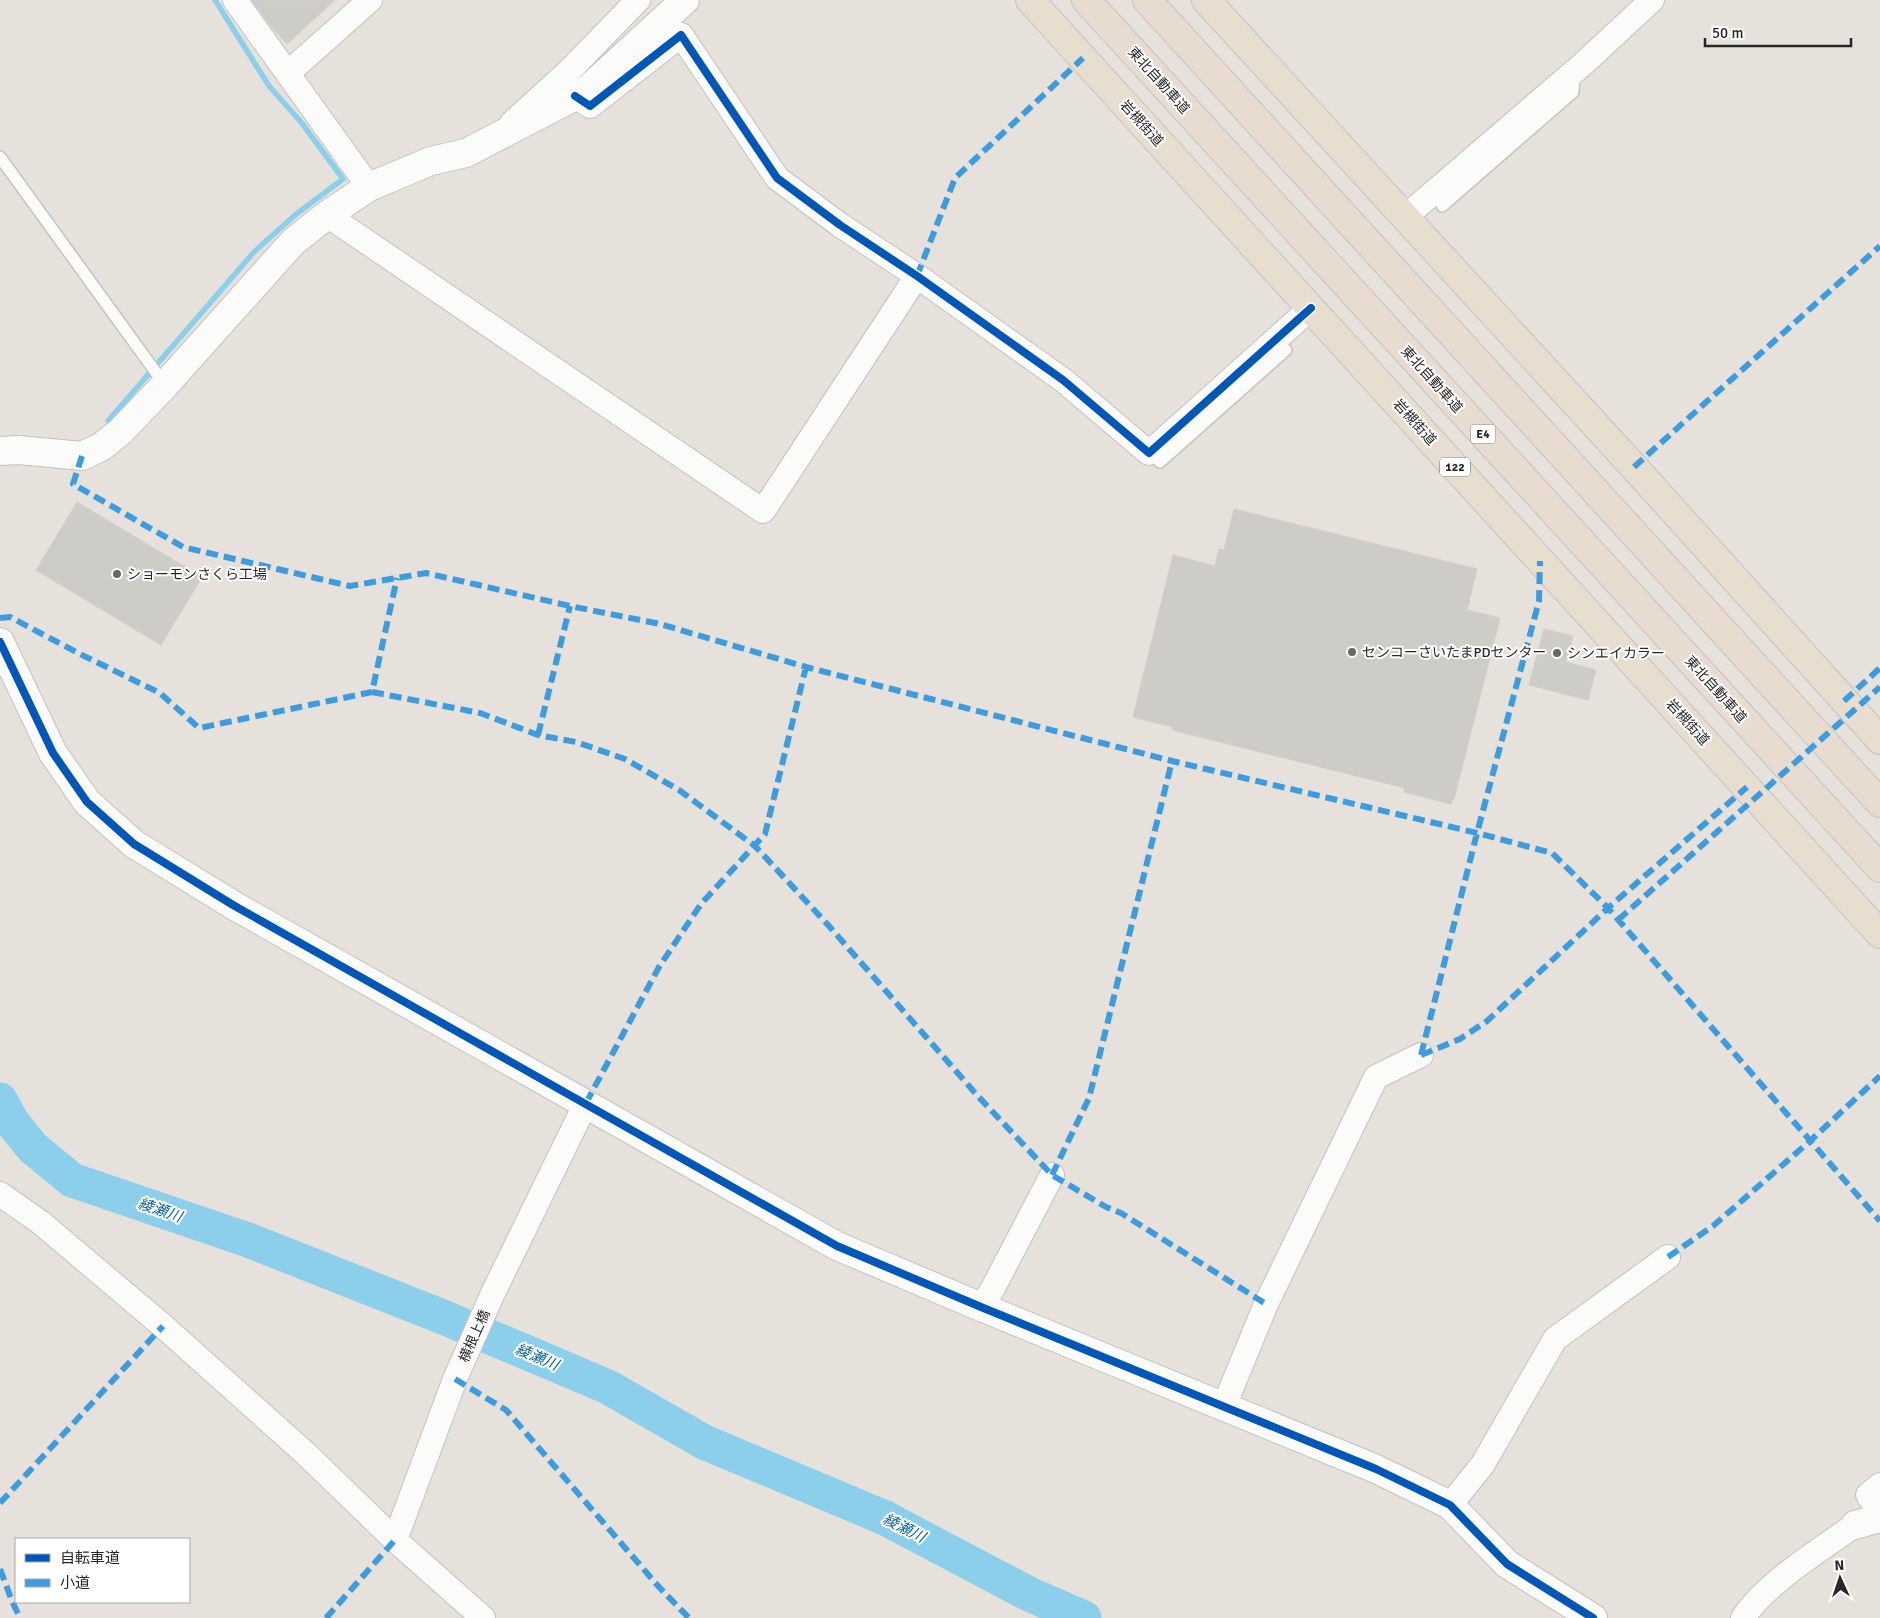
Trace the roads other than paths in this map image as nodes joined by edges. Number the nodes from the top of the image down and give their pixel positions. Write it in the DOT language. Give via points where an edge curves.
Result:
graph roads {
  1 [pos="235,0"];
  2 [pos="370,0"];
  3 [pos="638,0"];
  4 [pos="686,0"];
  5 [pos="1030,0"];
  6 [pos="1086,0"];
  7 [pos="1147,0"];
  8 [pos="1206,0"];
  9 [pos="1652,0"];
  10 [pos="1574,72"];
  11 [pos="288,73"];
  12 [pos="575,96"];
  13 [pos="492,140"];
  14 [pos="0,157"];
  15 [pos="369,187"];
  16 [pos="1442,206"];
  17 [pos="327,215"];
  18 [pos="1405,217"];
  19 [pos="917,276"];
  20 [pos="1311,308"];
  21 [pos="1286,350"];
  22 [pos="165,385"];
  23 [pos="0,451"];
  24 [pos="1149,453"];
  25 [pos="0,642"];
  26 [pos="1880,740"];
  27 [pos="1880,803"];
  28 [pos="1880,868"];
  29 [pos="1880,934"];
  30 [pos="1421,1055"];
  31 [pos="586,1103"];
  32 [pos="1052,1175"];
  33 [pos="0,1194"];
  34 [pos="1668,1257"];
  35 [pos="981,1307"];
  36 [pos="1224,1406"];
  37 [pos="1880,1485"];
  38 [pos="1450,1505"];
  39 [pos="1880,1513"];
  40 [pos="1867,1521"];
  41 [pos="395,1540"];
  42 [pos="483,1618"];
  43 [pos="1593,1618"];
  44 [pos="1743,1618"];
  1 -- 11 [label="street"];
  2 -- 11 [label="street"];
  3 -- 13 [label="street" via="571,69"];
  4 -- 12 [label="street" via="587,90"];
  5 -- 20 [label="highway, 岩槻街道 / 122"];
  6 -- 28 [label="highway, 東北自動車道 / E4"];
  7 -- 27 [label="highway"];
  8 -- 18 [label="highway"];
  9 -- 10 [label="street"];
  10 -- 16 [label="lane" via="1573,92"];
  10 -- 18 [label="street"];
  11 -- 15 [label="street"];
  12 -- 13 [label="street"];
  12 -- 19 [label="street" via="590,106 681,35 777,178"];
  13 -- 15 [label="street" via="466,153 431,161"];
  14 -- 22 [label="lane"];
  15 -- 17 [label="street"];
  17 -- 19 [label="street" via="763,511"];
  17 -- 22 [label="street" via="293,242"];
  18 -- 26 [label="highway"];
  19 -- 24 [label="street" via="1063,380"];
  20 -- 24 [label="street"];
  20 -- 29 [label="highway, 岩槻街道 / 122"];
  21 -- 24 [label="lane" via="1160,462"];
  22 -- 23 [label="street" via="120,432 101,447 82,456"];
  25 -- 31 [label="street" via="53,754 87,802 134,844 233,905"];
  30 -- 36 [label="street" via="1376,1076 1266,1304"];
  31 -- 35 [label="street" via="837,1246"];
  31 -- 41 [label="street, 横根上橋" via="493,1293 455,1379"];
  32 -- 35 [label="street"];
  33 -- 41 [label="street" via="40,1222 163,1326 305,1453"];
  34 -- 38 [label="street" via="1555,1339 1483,1464"];
  35 -- 36 [label="street"];
  36 -- 38 [label="street" via="1376,1469"];
  37 -- 39 [label="street" via="1868,1495"];
  38 -- 43 [label="street" via="1507,1564"];
  40 -- 44 [label="street" via="1804,1560 1753,1603"];
  41 -- 42 [label="street"];
}
